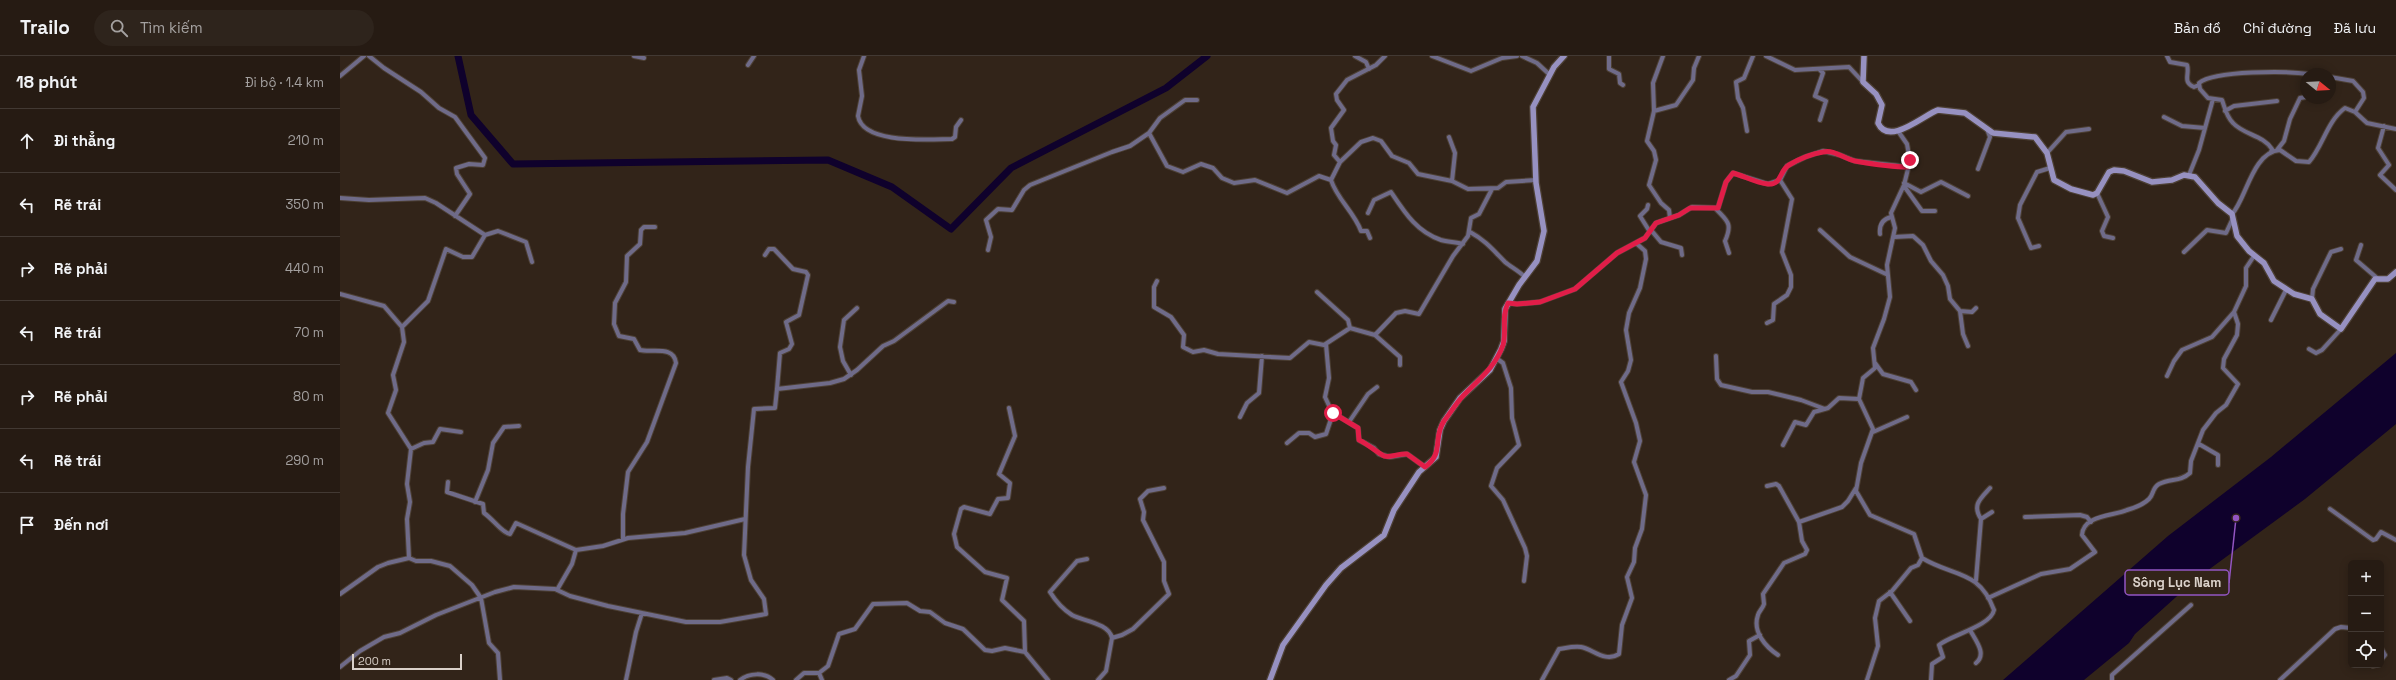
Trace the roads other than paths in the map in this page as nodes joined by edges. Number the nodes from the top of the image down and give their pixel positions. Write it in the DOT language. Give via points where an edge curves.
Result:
graph roads {
  1 [pos="364,56"];
  2 [pos="369,56"];
  3 [pos="634,56"];
  4 [pos="754,56"];
  5 [pos="864,56"];
  6 [pos="1355,56"];
  7 [pos="1385,56"];
  8 [pos="1432,56"];
  9 [pos="1517,56"];
  10 [pos="1522,56"];
  11 [pos="1564,56"];
  12 [pos="1609,56"];
  13 [pos="1663,56"];
  14 [pos="1699,56"];
  15 [pos="1752,56"];
  16 [pos="1766,56"];
  17 [pos="1864,56"];
  18 [pos="2167,56"];
  19 [pos="644,58"];
  20 [pos="748,65"];
  21 [pos="1369,69"];
  22 [pos="1820,70"];
  23 [pos="2300,74"];
  24 [pos="1550,75"];
  25 [pos="340,76"];
  26 [pos="2336,78"];
  27 [pos="1864,82"];
  28 [pos="1623,85"];
  29 [pos="2199,85"];
  30 [pos="2300,98"];
  31 [pos="2213,99"];
  32 [pos="1198,100"];
  33 [pos="2277,101"];
  34 [pos="1654,111"];
  35 [pos="2225,111"];
  36 [pos="2356,112"];
  37 [pos="2164,116"];
  38 [pos="961,120"];
  39 [pos="1820,120"];
  40 [pos="2384,126"];
  41 [pos="2205,128"];
  42 [pos="1986,129"];
  43 [pos="2089,129"];
  44 [pos="2396,129"];
  45 [pos="1898,131"];
  46 [pos="1747,132"];
  47 [pos="1149,133"];
  48 [pos="1449,137"];
  49 [pos="2277,150"];
  50 [pos="2271,152"];
  51 [pos="2047,153"];
  52 [pos="1340,162"];
  53 [pos="1909,167"];
  54 [pos="2050,168"];
  55 [pos="1978,169"];
  56 [pos="2189,175"];
  57 [pos="1331,180"];
  58 [pos="1536,180"];
  59 [pos="1780,180"];
  60 [pos="1452,181"];
  61 [pos="1904,184"];
  62 [pos="1492,188"];
  63 [pos="2396,190"];
  64 [pos="2097,193"];
  65 [pos="1968,196"];
  66 [pos="340,198"];
  67 [pos="1648,205"];
  68 [pos="1716,209"];
  69 [pos="1935,211"];
  70 [pos="1368,213"];
  71 [pos="455,216"];
  72 [pos="2232,216"];
  73 [pos="1891,217"];
  74 [pos="1670,218"];
  75 [pos="655,227"];
  76 [pos="1820,230"];
  77 [pos="1650,231"];
  78 [pos="1470,232"];
  79 [pos="1880,234"];
  80 [pos="484,235"];
  81 [pos="1894,237"];
  82 [pos="1370,238"];
  83 [pos="2114,238"];
  84 [pos="1636,243"];
  85 [pos="1463,244"];
  86 [pos="2039,246"];
  87 [pos="2361,246"];
  88 [pos="2342,249"];
  89 [pos="988,250"];
  90 [pos="2184,252"];
  91 [pos="1729,253"];
  92 [pos="765,255"];
  93 [pos="1682,255"];
  94 [pos="2254,256"];
  95 [pos="532,262"];
  96 [pos="2396,272"];
  97 [pos="1886,274"];
  98 [pos="1525,277"];
  99 [pos="2377,278"];
  100 [pos="1157,281"];
  101 [pos="2286,290"];
  102 [pos="1317,292"];
  103 [pos="340,294"];
  104 [pos="2312,299"];
  105 [pos="954,302"];
  106 [pos="1508,303"];
  107 [pos="857,308"];
  108 [pos="1976,308"];
  109 [pos="1960,311"];
  110 [pos="2234,312"];
  111 [pos="2271,320"];
  112 [pos="1767,323"];
  113 [pos="402,327"];
  114 [pos="1350,328"];
  115 [pos="2341,329"];
  116 [pos="1375,335"];
  117 [pos="1326,344"];
  118 [pos="1968,346"];
  119 [pos="2308,349"];
  120 [pos="1262,356"];
  121 [pos="1716,356"];
  122 [pos="1496,358"];
  123 [pos="1875,363"];
  124 [pos="1400,365"];
  125 [pos="851,375"];
  126 [pos="2167,376"];
  127 [pos="1377,387"];
  128 [pos="776,388"];
  129 [pos="1916,390"];
  130 [pos="1859,399"];
  131 [pos="1009,408"];
  132 [pos="1825,410"];
  133 [pos="1333,413"];
  134 [pos="1240,417"];
  135 [pos="1907,417"];
  136 [pos="1350,422"];
  137 [pos="519,426"];
  138 [pos="461,432"];
  139 [pos="1872,432"];
  140 [pos="1287,443"];
  141 [pos="2199,444"];
  142 [pos="1783,445"];
  143 [pos="411,449"];
  144 [pos="2218,465"];
  145 [pos="1425,467"];
  146 [pos="448,482"];
  147 [pos="1767,486"];
  148 [pos="1164,488"];
  149 [pos="1856,488"];
  150 [pos="1990,488"];
  151 [pos="475,502"];
  152 [pos="2330,510"];
  153 [pos="1992,512"];
  154 [pos="2025,517"];
  155 [pos="1982,519"];
  156 [pos="745,520"];
  157 [pos="1799,522"];
  158 [pos="2091,522"];
  159 [pos="623,539"];
  160 [pos="2396,540"];
  161 [pos="576,550"];
  162 [pos="409,558"];
  163 [pos="1922,558"];
  164 [pos="1087,559"];
  165 [pos="1976,580"];
  166 [pos="1524,581"];
  167 [pos="557,590"];
  168 [pos="1890,592"];
  169 [pos="340,594"];
  170 [pos="481,598"];
  171 [pos="1988,598"];
  172 [pos="2191,606"];
  173 [pos="642,613"];
  174 [pos="1910,621"];
  175 [pos="2348,628"];
  176 [pos="1970,630"];
  177 [pos="1760,635"];
  178 [pos="1112,638"];
  179 [pos="1025,652"];
  180 [pos="1778,655"];
  181 [pos="1976,663"];
  182 [pos="340,666"];
  183 [pos="819,672"];
  184 [pos="500,680"];
  185 [pos="626,680"];
  186 [pos="714,680"];
  187 [pos="731,680"];
  188 [pos="740,680"];
  189 [pos="773,680"];
  190 [pos="796,680"];
  191 [pos="822,680"];
  192 [pos="1048,680"];
  193 [pos="1098,680"];
  194 [pos="1270,680"];
  195 [pos="1542,680"];
  196 [pos="1729,680"];
  197 [pos="1867,680"];
  198 [pos="1931,680"];
  199 [pos="2112,680"];
  200 [pos="2280,680"];
  1 -- 25 [label="street"];
  2 -- 71 [label="street" via="455,117 485,158 483,166 469,164 456,168 456,174 470,194"];
  3 -- 19 [label="street"];
  4 -- 20 [label="street"];
  5 -- 38 [label="street" via="859,70 862,96 858,116 865,127 891,138 952,139"];
  6 -- 21 [label="street" via="1366,62"];
  7 -- 21 [label="street"];
  8 -- 9 [label="street" via="1471,71 1502,58"];
  10 -- 24 [label="street" via="1537,63"];
  11 -- 24 [label="street"];
  12 -- 28 [label="street" via="1609,69 1619,74 1620,83"];
  13 -- 34 [label="street" via="1653,83"];
  14 -- 34 [label="street" via="1692,80 1676,106"];
  15 -- 46 [label="street" via="1744,78 1736,82"];
  16 -- 22 [label="street" via="1795,70"];
  17 -- 27 [label="street"];
  18 -- 29 [label="street" via="2170,62 2187,65 2188,84 2194,88"];
  21 -- 52 [label="street" via="1347,80 1336,94 1344,110 1331,128 1336,145 1334,154"];
  22 -- 27 [label="street" via="1849,67"];
  22 -- 39 [label="street" via="1823,73 1815,96 1826,101"];
  23 -- 29 [label="street" via="2268,72 2225,75 2204,80"];
  24 -- 58 [label="street" via="1533,110"];
  26 -- 36 [label="street" via="2353,81 2363,92 2364,98"];
  27 -- 45 [label="street" via="1876,94 1882,105 1879,125"];
  29 -- 31 [label="street" via="2206,96"];
  30 -- 49 [label="street" via="2290,119 2284,141"];
  31 -- 35 [label="street" via="2222,100"];
  31 -- 41 [label="street"];
  32 -- 47 [label="street" via="1185,100 1160,118"];
  33 -- 35 [label="street" via="2234,106"];
  34 -- 74 [label="street" via="1647,143 1654,151 1656,160 1649,185 1669,210"];
  35 -- 50 [label="street" via="2234,124 2266,142 2272,149"];
  36 -- 40 [label="street" via="2367,123"];
  36 -- 49 [label="street" via="2347,108 2342,110 2309,162 2299,162"];
  37 -- 41 [label="street" via="2186,127"];
  40 -- 44 [label="street"];
  40 -- 63 [label="street" via="2378,148 2389,164 2380,175"];
  41 -- 56 [label="street"];
  42 -- 45 [label="street" via="1965,114 1938,110 1920,122"];
  42 -- 51 [label="street" via="1993,133 2033,136"];
  42 -- 55 [label="street" via="1990,138"];
  43 -- 51 [label="street" via="2066,132"];
  45 -- 53 [label="street" via="1909,149"];
  47 -- 57 [label="street" via="1167,166 1183,172 1201,164 1213,168 1222,178 1234,183 1255,180 1287,193 1319,176"];
  47 -- 89 [label="street" via="1123,150 1027,186 1012,210 998,209 986,220 992,237"];
  48 -- 60 [label="street" via="1455,153"];
  49 -- 50 [label="street"];
  50 -- 72 [label="street" via="2248,180"];
  51 -- 54 [label="street"];
  52 -- 57 [label="street"];
  52 -- 60 [label="street" via="1361,142 1377,138 1383,142 1392,157 1408,162 1418,174"];
  53 -- 59 [label="street" via="1855,161 1823,151 1787,166"];
  53 -- 61 [label="street"];
  54 -- 64 [label="street" via="2053,178 2058,183 2093,195"];
  54 -- 86 [label="street" via="2037,172 2019,210 2019,221 2031,248"];
  56 -- 64 [label="street" via="2155,182 2114,170 2104,179"];
  56 -- 72 [label="street" via="2199,181"];
  57 -- 82 [label="street" via="1355,216 1361,231 1367,232"];
  58 -- 62 [label="street" via="1506,182 1498,188"];
  58 -- 98 [label="street" via="1544,231 1538,259"];
  59 -- 68 [label="street" via="1768,184 1733,173 1726,182 1719,207"];
  59 -- 112 [label="street" via="1792,199 1782,252 1791,282 1787,295 1774,304 1773,320"];
  60 -- 62 [label="street" via="1468,189"];
  61 -- 65 [label="street" via="1921,192 1941,182"];
  61 -- 69 [label="street" via="1922,211"];
  61 -- 73 [label="street"];
  62 -- 78 [label="street" via="1480,214 1471,218"];
  64 -- 83 [label="street" via="2108,217 2102,230 2104,236"];
  66 -- 71 [label="street" via="425,198"];
  67 -- 77 [label="street" via="1640,216"];
  68 -- 74 [label="street" via="1692,207"];
  68 -- 91 [label="street" via="1727,221 1730,232 1725,242"];
  70 -- 85 [label="street" via="1375,199 1391,192 1421,230 1440,240"];
  71 -- 80 [label="street"];
  72 -- 90 [label="street" via="2226,233 2207,230"];
  72 -- 94 [label="street" via="2237,236"];
  73 -- 79 [label="street" via="1881,224"];
  73 -- 81 [label="street" via="1896,228"];
  74 -- 77 [label="street" via="1656,223"];
  75 -- 159 [label="street" via="641,230 640,244 627,256 626,282 615,303 614,324 619,336 636,340 640,350 669,352 675,356 676,363 647,442 628,472"];
  76 -- 97 [label="street" via="1850,257"];
  77 -- 84 [label="street"];
  77 -- 93 [label="street" via="1661,242 1681,248"];
  78 -- 85 [label="street"];
  78 -- 98 [label="street" via="1488,243"];
  80 -- 95 [label="street" via="498,231 526,242"];
  80 -- 113 [label="street" via="472,257 463,257 446,249 428,301"];
  81 -- 97 [label="street"];
  81 -- 109 [label="street" via="1913,236 1923,245 1931,261 1943,275 1950,299"];
  84 -- 106 [label="street" via="1617,253 1575,289 1540,302"];
  84 -- 195 [label="street" via="1645,251 1646,259 1640,288 1626,330 1630,360 1628,371 1621,382 1638,431 1640,441 1634,462 1646,495 1642,529 1635,548 1634,562 1626,577 1631,605 1622,625 1619,654 1610,657 1580,647 1559,649"];
  85 -- 116 [label="street" via="1419,314 1405,311 1396,313"];
  87 -- 99 [label="street" via="2356,260"];
  88 -- 104 [label="street" via="2331,252 2313,290"];
  92 -- 128 [label="street" via="769,249 774,249 793,269 806,272 808,276 799,315 786,322 792,344 789,349 780,353"];
  94 -- 101 [label="street" via="2264,263 2274,281"];
  94 -- 110 [label="street" via="2246,268 2246,286"];
  96 -- 99 [label="street" via="2388,279"];
  97 -- 123 [label="street" via="1890,297 1873,348"];
  98 -- 106 [label="street"];
  99 -- 115 [label="street"];
  100 -- 120 [label="street" via="1154,287 1154,307 1169,315 1177,324 1184,335 1185,348 1193,352 1204,350 1218,354"];
  101 -- 104 [label="street"];
  101 -- 111 [label="street"];
  102 -- 114 [label="street" via="1348,320"];
  103 -- 113 [label="street" via="384,306"];
  104 -- 115 [label="street" via="2320,314"];
  105 -- 125 [label="street" via="948,301 883,346"];
  106 -- 122 [label="street" via="1504,313 1503,345"];
  107 -- 125 [label="street" via="844,320 840,347 843,361"];
  108 -- 109 [label="street" via="1972,312"];
  109 -- 118 [label="street" via="1963,334"];
  110 -- 126 [label="street" via="2212,337 2182,350"];
  110 -- 141 [label="street" via="2238,324 2237,335 2224,359 2223,368 2238,384 2226,404 2216,412 2203,430"];
  113 -- 143 [label="street" via="404,342 393,375 396,390 388,413"];
  114 -- 116 [label="street"];
  114 -- 117 [label="street"];
  115 -- 119 [label="street" via="2322,350 2316,353"];
  116 -- 124 [label="street" via="1400,357"];
  117 -- 120 [label="street" via="1320,345 1311,341 1290,358"];
  117 -- 133 [label="street" via="1329,378 1324,395"];
  120 -- 134 [label="street" via="1259,393 1247,403"];
  121 -- 132 [label="street" via="1717,379 1721,385 1752,392 1768,392 1801,400"];
  122 -- 145 [label="street" via="1490,370 1460,398 1444,421 1436,457"];
  122 -- 166 [label="street" via="1504,363 1511,388 1512,418 1519,443 1516,450 1497,468 1491,486 1503,500 1525,548 1527,556"];
  123 -- 129 [label="street" via="1883,374 1911,382"];
  123 -- 130 [label="street" via="1874,370 1863,378"];
  125 -- 128 [label="street" via="830,383"];
  127 -- 136 [label="street" via="1368,394"];
  128 -- 156 [label="street" via="775,408 754,409 753,412"];
  130 -- 132 [label="street" via="1839,398"];
  130 -- 139 [label="street" via="1872,423"];
  131 -- 179 [label="street" via="1015,436 1000,474 1010,483 1008,498 998,499 990,514 962,509 954,537 957,547 979,568 987,573 1007,578 1002,600 1024,621"];
  132 -- 142 [label="street" via="1814,412 1806,425 1795,422"];
  133 -- 136 [label="street"];
  133 -- 140 [label="street" via="1326,434 1315,437 1310,433 1299,433"];
  135 -- 139 [label="street"];
  136 -- 145 [label="street" via="1359,429 1359,440 1372,446 1379,454 1407,454"];
  137 -- 151 [label="street" via="504,426 493,443 488,470"];
  138 -- 143 [label="street" via="440,429 433,442"];
  139 -- 149 [label="street" via="1861,463"];
  141 -- 144 [label="street" via="2218,455"];
  141 -- 158 [label="street" via="2191,460 2190,473 2183,479 2159,484 2150,498 2142,504"];
  143 -- 162 [label="street" via="407,484 410,502 407,519"];
  145 -- 194 [label="street" via="1394,510 1384,534 1341,568 1313,603 1280,650"];
  146 -- 151 [label="street" via="447,492"];
  147 -- 157 [label="street" via="1777,485"];
  148 -- 178 [label="street" via="1146,492 1140,500 1144,512 1143,519 1164,565 1164,581 1169,594 1133,629"];
  149 -- 157 [label="street" via="1842,507"];
  149 -- 163 [label="street" via="1870,515 1914,534"];
  150 -- 155 [label="street" via="1977,503 1976,509"];
  151 -- 161 [label="street" via="484,504 484,513 506,533 510,534 516,523"];
  152 -- 160 [label="street" via="2373,540 2381,532"];
  153 -- 155 [label="street"];
  154 -- 158 [label="street" via="2080,515 2087,517"];
  155 -- 165 [label="street"];
  156 -- 159 [label="street" via="685,533"];
  156 -- 173 [label="street" via="744,555 751,580 764,599 766,614 742,619 694,622"];
  157 -- 177 [label="street" via="1807,553 1782,564 1763,593 1764,604 1757,618"];
  158 -- 171 [label="street" via="2082,533 2094,549 2093,554 2070,569 2041,574"];
  159 -- 161 [label="street" via="603,546"];
  161 -- 167 [label="street" via="572,564"];
  162 -- 169 [label="street" via="378,567"];
  162 -- 170 [label="street" via="450,566 472,585"];
  163 -- 165 [label="street"];
  163 -- 168 [label="street"];
  164 -- 178 [label="street" via="1077,561 1050,592 1064,609 1104,629"];
  165 -- 171 [label="street"];
  167 -- 170 [label="street" via="514,587"];
  167 -- 173 [label="street" via="576,598"];
  168 -- 174 [label="street"];
  168 -- 197 [label="street" via="1881,597 1877,606 1875,618 1878,646"];
  170 -- 182 [label="street" via="378,640"];
  170 -- 184 [label="street" via="490,643 498,653"];
  171 -- 176 [label="street" via="1994,610 1992,615"];
  172 -- 199 [label="street" via="2128,659 2112,675"];
  173 -- 185 [label="street"];
  175 -- 200 [label="street" via="2335,629"];
  176 -- 181 [label="street" via="1982,654"];
  176 -- 198 [label="street" via="1939,645 1943,657 1932,664"];
  177 -- 180 [label="street" via="1765,645"];
  177 -- 196 [label="street" via="1749,641 1750,655 1736,676"];
  178 -- 193 [label="street" via="1106,671"];
  179 -- 183 [label="street" via="1006,648 985,650 963,629 945,623 930,612 920,611 907,603 873,604 855,629 839,634 830,664"];
  179 -- 192 [label="street"];
  183 -- 190 [label="street" via="806,672"];
  183 -- 191 [label="street"];
  186 -- 187 [label="street"];
  188 -- 189 [label="street" via="754,674"];
}
